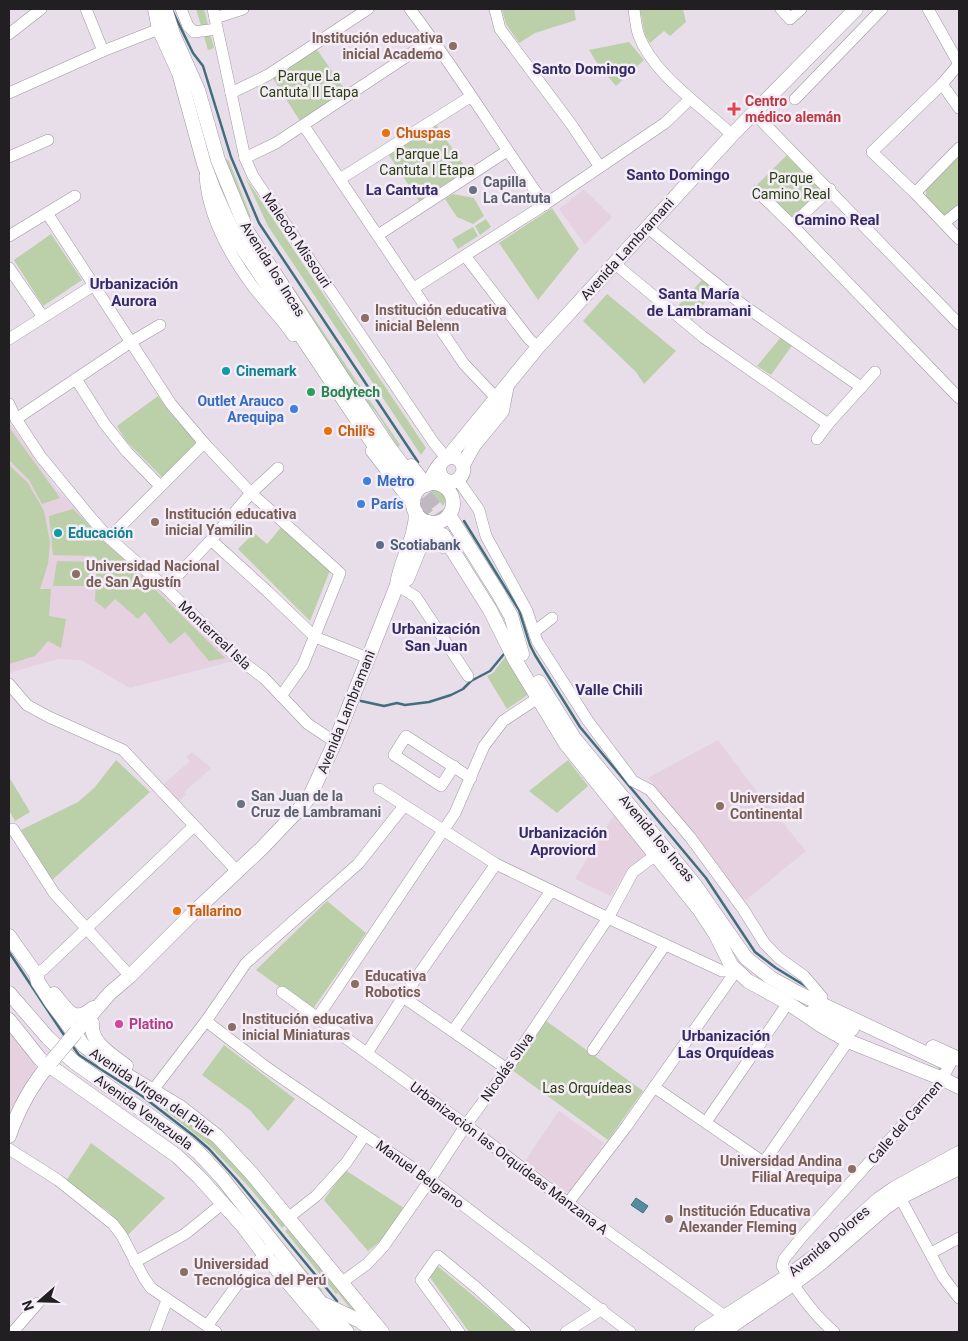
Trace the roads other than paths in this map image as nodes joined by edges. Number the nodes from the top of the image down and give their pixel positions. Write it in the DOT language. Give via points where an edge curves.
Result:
graph roads {
  1 [pos="41,9"];
  2 [pos="86,9"];
  3 [pos="153,9"];
  4 [pos="165,9"];
  5 [pos="181,9"];
  6 [pos="243,9"];
  7 [pos="368,9"];
  8 [pos="410,9"];
  9 [pos="496,9"];
  10 [pos="634,9"];
  11 [pos="781,9"];
  12 [pos="800,9"];
  13 [pos="882,9"];
  14 [pos="928,9"];
  15 [pos="850,11"];
  16 [pos="215,18"];
  17 [pos="159,30"];
  18 [pos="9,34"];
  19 [pos="433,39"];
  20 [pos="103,51"];
  21 [pos="959,64"];
  22 [pos="942,84"];
  23 [pos="9,93"];
  24 [pos="230,93"];
  25 [pos="470,97"];
  26 [pos="690,98"];
  27 [pos="795,99"];
  28 [pos="959,108"];
  29 [pos="754,113"];
  30 [pos="304,126"];
  31 [pos="732,135"];
  32 [pos="48,140"];
  33 [pos="959,148"];
  34 [pos="507,151"];
  35 [pos="9,157"];
  36 [pos="245,158"];
  37 [pos="204,164"];
  38 [pos="600,167"];
  39 [pos="340,179"];
  40 [pos="830,189"];
  41 [pos="757,191"];
  42 [pos="915,193"];
  43 [pos="74,196"];
  44 [pos="545,205"];
  45 [pos="959,211"];
  46 [pos="47,213"];
  47 [pos="944,223"];
  48 [pos="792,225"];
  49 [pos="648,226"];
  50 [pos="378,235"];
  51 [pos="9,236"];
  52 [pos="959,238"];
  53 [pos="466,256"];
  54 [pos="614,263"];
  55 [pos="9,268"];
  56 [pos="94,285"];
  57 [pos="414,288"];
  58 [pos="274,297"];
  59 [pos="43,317"];
  60 [pos="282,320"];
  61 [pos="959,324"];
  62 [pos="160,325"];
  63 [pos="9,339"];
  64 [pos="131,342"];
  65 [pos="538,347"];
  66 [pos="874,372"];
  67 [pos="76,379"];
  68 [pos="861,387"];
  69 [pos="959,398"];
  70 [pos="500,401"];
  71 [pos="9,404"];
  72 [pos="16,419"];
  73 [pos="828,424"];
  74 [pos="817,439"];
  75 [pos="204,443"];
  76 [pos="444,460"];
  77 [pos="278,468"];
  78 [pos="458,480"];
  79 [pos="418,484"];
  80 [pos="160,486"];
  81 [pos="251,493"];
  82 [pos="415,510"];
  83 [pos="449,515"];
  84 [pos="429,523"];
  85 [pos="439,535"];
  86 [pos="109,538"];
  87 [pos="211,540"];
  88 [pos="397,585"];
  89 [pos="166,588"];
  90 [pos="552,618"];
  91 [pos="534,632"];
  92 [pos="315,636"];
  93 [pos="519,657"];
  94 [pos="368,658"];
  95 [pos="468,676"];
  96 [pos="9,684"];
  97 [pos="282,696"];
  98 [pos="542,696"];
  99 [pos="335,742"];
  100 [pos="454,766"];
  101 [pos="471,778"];
  102 [pos="379,789"];
  103 [pos="404,806"];
  104 [pos="194,826"];
  105 [pos="13,829"];
  106 [pos="443,830"];
  107 [pos="661,851"];
  108 [pos="496,864"];
  109 [pos="237,871"];
  110 [pos="551,891"];
  111 [pos="608,918"];
  112 [pos="718,926"];
  113 [pos="86,929"];
  114 [pos="9,936"];
  115 [pos="665,945"];
  116 [pos="757,968"];
  117 [pos="736,971"];
  118 [pos="36,974"];
  119 [pos="130,976"];
  120 [pos="748,981"];
  121 [pos="780,983"];
  122 [pos="282,992"];
  123 [pos="9,993"];
  124 [pos="110,993"];
  125 [pos="822,996"];
  126 [pos="403,997"];
  127 [pos="788,1003"];
  128 [pos="9,1008"];
  129 [pos="317,1018"];
  130 [pos="9,1020"];
  131 [pos="206,1021"];
  132 [pos="92,1023"];
  133 [pos="453,1031"];
  134 [pos="78,1034"];
  135 [pos="848,1040"];
  136 [pos="593,1050"];
  137 [pos="367,1053"];
  138 [pos="947,1065"];
  139 [pos="53,1066"];
  140 [pos="507,1069"];
  141 [pos="147,1087"];
  142 [pos="654,1087"];
  143 [pos="959,1087"];
  144 [pos="706,1122"];
  145 [pos="466,1125"];
  146 [pos="9,1136"];
  147 [pos="365,1136"];
  148 [pos="9,1149"];
  149 [pos="959,1153"];
  150 [pos="764,1162"];
  151 [pos="959,1168"];
  152 [pos="785,1177"];
  153 [pos="430,1180"];
  154 [pos="898,1193"];
  155 [pos="568,1203"];
  156 [pos="222,1204"];
  157 [pos="288,1218"];
  158 [pos="242,1225"];
  159 [pos="959,1238"];
  160 [pos="269,1250"];
  161 [pos="931,1253"];
  162 [pos="135,1262"];
  163 [pos="791,1280"];
  164 [pos="342,1283"];
  165 [pos="959,1298"];
  166 [pos="167,1300"];
  167 [pos="38,1303"];
  168 [pos="322,1303"];
  169 [pos="602,1309"];
  170 [pos="726,1325"];
  171 [pos="212,1329"];
  172 [pos="828,1330"];
  173 [pos="13,1332"];
  174 [pos="155,1332"];
  175 [pos="330,1332"];
  176 [pos="347,1332"];
  177 [pos="375,1332"];
  178 [pos="382,1332"];
  179 [pos="459,1332"];
  180 [pos="525,1332"];
  181 [pos="566,1332"];
  182 [pos="630,1332"];
  183 [pos="700,1332"];
  1 -- 18 [label="street"];
  2 -- 20 [label="street"];
  3 -- 17 [label="main road, Avenida los Incas"];
  4 -- 79 [label="main road, Avenida los Incas" via="198,90 218,160 247,231 343,379 370,411"];
  5 -- 16 [label="street" via="194,32"];
  6 -- 16 [label="street"];
  7 -- 24 [label="street" via="268,76"];
  8 -- 19 [label="street"];
  9 -- 38 [label="street" via="500,29"];
  10 -- 26 [label="street" via="638,35 652,60"];
  11 -- 12 [label="street" via="790,19"];
  13 -- 27 [label="street"];
  14 -- 21 [label="street"];
  15 -- 29 [label="main road, Avenida Lambramani"];
  16 -- 24 [label="street, Malecón Missouri"];
  17 -- 20 [label="street"];
  17 -- 37 [label="main road, Avenida los Incas" via="179,73"];
  19 -- 25 [label="street"];
  19 -- 30 [label="street"];
  20 -- 23 [label="street"];
  21 -- 22 [label="street"];
  22 -- 28 [label="street"];
  22 -- 42 [label="street" via="872,152"];
  24 -- 36 [label="street, Malecón Missouri"];
  25 -- 34 [label="street"];
  25 -- 39 [label="street"];
  26 -- 31 [label="street"];
  26 -- 38 [label="street" via="665,123"];
  29 -- 31 [label="main road, Avenida Lambramani"];
  29 -- 40 [label="street"];
  30 -- 36 [label="street"];
  30 -- 39 [label="street"];
  31 -- 49 [label="main road, Avenida Lambramani"];
  32 -- 35 [label="street"];
  33 -- 42 [label="street"];
  34 -- 44 [label="street"];
  34 -- 50 [label="street"];
  36 -- 76 [label="street, Malecón Missouri" via="253,176"];
  37 -- 58 [label="main road, Avenida los Incas" via="235,237"];
  37 -- 60 [label="street, Avenida los Incas" via="208,196 222,236 254,288"];
  38 -- 44 [label="street"];
  39 -- 50 [label="street"];
  40 -- 48 [label="street"];
  40 -- 61 [label="street"];
  41 -- 48 [label="street"];
  42 -- 47 [label="street"];
  43 -- 46 [label="street"];
  44 -- 53 [label="street"];
  45 -- 47 [label="street"];
  46 -- 51 [label="street"];
  46 -- 56 [label="street"];
  47 -- 52 [label="street"];
  48 -- 69 [label="street"];
  49 -- 54 [label="main road, Avenida Lambramani"];
  49 -- 68 [label="street" via="704,274"];
  50 -- 57 [label="street"];
  53 -- 57 [label="street"];
  53 -- 65 [label="street"];
  54 -- 65 [label="main road, Avenida Lambramani"];
  54 -- 73 [label="street" via="703,337"];
  55 -- 59 [label="street"];
  56 -- 59 [label="street"];
  56 -- 64 [label="street"];
  57 -- 70 [label="street" via="464,364"];
  58 -- 60 [label="main road"];
  58 -- 79 [label="main road, Avenida los Incas" via="385,461"];
  59 -- 63 [label="street"];
  60 -- 82 [label="street, Avenida los Incas" via="380,465"];
  62 -- 64 [label="street"];
  64 -- 67 [label="street"];
  64 -- 75 [label="street" via="171,404"];
  65 -- 70 [label="main road, Avenida Lambramani" via="507,385"];
  66 -- 68 [label="street"];
  67 -- 72 [label="street"];
  67 -- 80 [label="street" via="104,423"];
  68 -- 73 [label="street"];
  70 -- 76 [label="main road, Avenida Lambramani"];
  70 -- 78 [label="main road, Avenida Lambramani" via="502,412 474,445"];
  71 -- 72 [label="street, Monterreal Isla"];
  72 -- 86 [label="street, Monterreal Isla" via="46,465"];
  73 -- 74 [label="street"];
  75 -- 80 [label="street"];
  75 -- 81 [label="street"];
  76 -- 78 [label="main road" via="455,457"];
  76 -- 78 [label="main road" via="439,473 441,477 448,482"];
  76 -- 79 [label="main road, Avenida Lambramani"];
  77 -- 81 [label="street"];
  78 -- 79 [label="main road" via="447,490 438,484"];
  78 -- 83 [label="main road"];
  78 -- 91 [label="street" via="478,510 489,541 518,592"];
  79 -- 82 [label="main road, Avenida Lambramani"];
  80 -- 86 [label="street"];
  81 -- 87 [label="street"];
  81 -- 92 [label="street" via="340,573"];
  82 -- 84 [label="main road"];
  82 -- 88 [label="main road, Avenida Lambramani" via="415,529"];
  83 -- 84 [label="main road" via="440,522"];
  83 -- 93 [label="main road" via="511,616"];
  84 -- 85 [label="main road, Avenida Lambramani"];
  85 -- 88 [label="main road, Avenida Lambramani" via="407,579"];
  85 -- 93 [label="main road, Avenida los Incas" via="500,609"];
  86 -- 89 [label="street, Monterreal Isla"];
  87 -- 89 [label="street"];
  87 -- 92 [label="street"];
  88 -- 94 [label="main road, Avenida Lambramani"];
  88 -- 95 [label="street" via="416,597"];
  89 -- 97 [label="street, Monterreal Isla" via="236,657"];
  90 -- 91 [label="street"];
  91 -- 125 [label="street" via="547,659 588,721 633,781 650,790 690,837 765,944 804,976"];
  92 -- 94 [label="street"];
  92 -- 97 [label="street" via="303,665"];
  93 -- 98 [label="main road, Avenida los Incas"];
  94 -- 99 [label="main road, Avenida Lambramani"];
  96 -- 104 [label="street" via="27,705 121,748"];
  97 -- 99 [label="street, Monterreal Isla" via="308,724"];
  98 -- 101 [label="street" via="503,721 484,746"];
  98 -- 107 [label="main road, Avenida los Incas" via="566,744"];
  99 -- 109 [label="main road, Avenida Lambramani" via="310,796"];
  100 -- 100 [label="street" via="406,736 394,755 441,786"];
  100 -- 101 [label="street"];
  101 -- 106 [label="street" via="455,813"];
  102 -- 103 [label="street"];
  103 -- 106 [label="street"];
  103 -- 131 [label="street" via="358,864 246,963"];
  104 -- 109 [label="street"];
  104 -- 113 [label="street"];
  105 -- 113 [label="street" via="50,887"];
  106 -- 108 [label="street"];
  106 -- 129 [label="street"];
  107 -- 111 [label="street, Nicolás SIlva" via="633,872"];
  107 -- 112 [label="main road, Avenida los Incas" via="699,909"];
  108 -- 110 [label="street"];
  108 -- 126 [label="street"];
  109 -- 119 [label="main road, Avenida Lambramani"];
  110 -- 111 [label="street"];
  110 -- 133 [label="street"];
  111 -- 115 [label="street"];
  111 -- 140 [label="street, Nicolás SIlva"];
  112 -- 116 [label="main road, Avenida los Incas"];
  112 -- 117 [label="main road, Avenida los Incas" via="728,960"];
  113 -- 118 [label="street"];
  113 -- 119 [label="street"];
  114 -- 118 [label="main road, Avenida Virgen del Pilar"];
  115 -- 117 [label="street" via="722,971"];
  115 -- 136 [label="street"];
  116 -- 120 [label="main road" via="750,970"];
  116 -- 121 [label="main road, Avenida los Incas"];
  117 -- 120 [label="main road, Avenida los Incas"];
  117 -- 142 [label="street"];
  118 -- 124 [label="main road" via="77,1016 86,1014"];
  118 -- 141 [label="main road, Avenida Virgen del Pilar" via="50,1002 83,1045"];
  119 -- 124 [label="main road, Avenida Lambramani"];
  119 -- 132 [label="main road, Avenida Lambramani"];
  120 -- 127 [label="main road, Avenida los Incas"];
  121 -- 125 [label="main road"];
  121 -- 138 [label="main road, Avenida los Incas"];
  122 -- 129 [label="street, Urbanización las Orquídeas Manzana A"];
  123 -- 160 [label="main road, Avenida Venezuela" via="74,1062 198,1152 222,1178"];
  124 -- 134 [label="main road, Avenida Lambramani"];
  125 -- 138 [label="main road"];
  126 -- 133 [label="street"];
  126 -- 137 [label="street"];
  127 -- 135 [label="main road, Avenida los Incas"];
  127 -- 138 [label="main road, Avenida los Incas"];
  127 -- 144 [label="street"];
  128 -- 158 [label="main road, Avenida Venezuela" via="69,1068 191,1158 216,1184"];
  129 -- 137 [label="street, Urbanización las Orquídeas Manzana A"];
  130 -- 139 [label="main road, Avenida Venezuela" via="34,1051"];
  131 -- 141 [label="street"];
  131 -- 147 [label="street, Manuel Belgrano"];
  132 -- 134 [label="main road, Avenida Lambramani"];
  132 -- 141 [label="main road" via="92,1033 97,1042"];
  133 -- 140 [label="street"];
  134 -- 139 [label="main road"];
  135 -- 138 [label="main road, Avenida los Incas"];
  135 -- 150 [label="street"];
  137 -- 145 [label="street, Urbanización las Orquídeas Manzana A"];
  138 -- 143 [label="main road, Avenida los Incas"];
  138 -- 163 [label="street, Calle del Carmen" via="784,1259 782,1266"];
  139 -- 146 [label="main road" via="37,1078"];
  139 -- 156 [label="main road, Avenida Venezuela" via="177,1156"];
  140 -- 145 [label="street, Nicolás SIlva"];
  141 -- 157 [label="main road, Avenida Virgen del Pilar" via="180,1107 231,1149"];
  142 -- 144 [label="street"];
  142 -- 155 [label="street"];
  144 -- 150 [label="street"];
  145 -- 153 [label="street, Nicolás SIlva"];
  145 -- 155 [label="street, Urbanización las Orquídeas Manzana A"];
  147 -- 153 [label="street, Manuel Belgrano"];
  147 -- 157 [label="street" via="316,1196"];
  148 -- 162 [label="street" via="58,1180 102,1214 122,1236"];
  149 -- 154 [label="main road, Avenida Dolores"];
  150 -- 152 [label="street"];
  151 -- 154 [label="main road, Avenida Dolores"];
  153 -- 164 [label="street, Nicolás SIlva" via="383,1247"];
  153 -- 169 [label="street, Manuel Belgrano"];
  154 -- 161 [label="street"];
  154 -- 163 [label="main road, Avenida Dolores" via="820,1264"];
  155 -- 170 [label="street, Urbanización las Orquídeas Manzana A"];
  156 -- 158 [label="main road, Avenida Venezuela"];
  156 -- 162 [label="street" via="186,1234"];
  157 -- 164 [label="main road, Avenida Virgen del Pilar"];
  158 -- 160 [label="main road, Avenida Venezuela"];
  159 -- 161 [label="street"];
  160 -- 168 [label="main road, Avenida Venezuela"];
  160 -- 171 [label="street" via="244,1274"];
  160 -- 175 [label="main road, Avenida Venezuela"];
  161 -- 165 [label="street"];
  162 -- 166 [label="street" via="151,1288"];
  163 -- 170 [label="main road, Avenida Dolores"];
  163 -- 172 [label="street"];
  164 -- 178 [label="main road, Avenida Virgen del Pilar"];
  166 -- 171 [label="street"];
  166 -- 174 [label="street"];
  167 -- 173 [label="street"];
  168 -- 176 [label="main road, Avenida Venezuela"];
  168 -- 177 [label="main road"];
  169 -- 181 [label="street"];
  169 -- 182 [label="street, Manuel Belgrano"];
  170 -- 183 [label="main road, Avenida Dolores"];
  179 -- 180 [label="street" via="422,1280 438,1256"];
}
